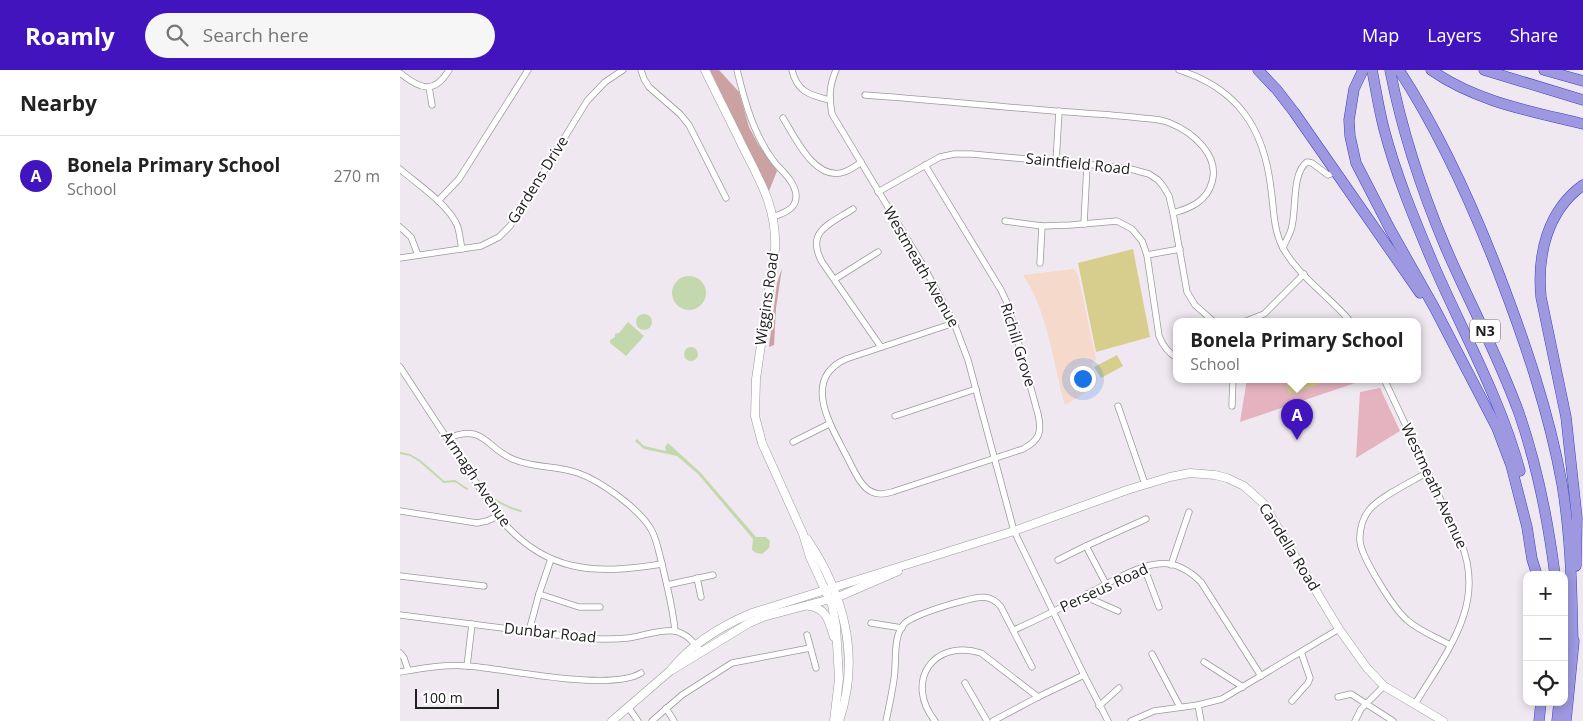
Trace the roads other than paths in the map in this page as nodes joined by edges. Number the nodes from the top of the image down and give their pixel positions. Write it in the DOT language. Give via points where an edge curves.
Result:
graph roads {
  1 [pos="450,70"];
  2 [pos="528,70"];
  3 [pos="623,70"];
  4 [pos="641,70"];
  5 [pos="705,70"];
  6 [pos="737,70"];
  7 [pos="792,70"];
  8 [pos="836,70"];
  9 [pos="1179,70"];
  10 [pos="1258,70"];
  11 [pos="1363,70"];
  12 [pos="1372,70"];
  13 [pos="1390,70"];
  14 [pos="1399,70"];
  15 [pos="1431,70"];
  16 [pos="1484,70"];
  17 [pos="1544,70"];
  18 [pos="400,73"];
  19 [pos="1583,82"];
  20 [pos="429,87"];
  21 [pos="865,94"];
  22 [pos="829,100"];
  23 [pos="1583,100"];
  24 [pos="432,105"];
  25 [pos="1059,111"];
  26 [pos="783,118"];
  27 [pos="1583,124"];
  28 [pos="861,162"];
  29 [pos="1056,162"];
  30 [pos="925,164"];
  31 [pos="1087,165"];
  32 [pos="400,169"];
  33 [pos="1336,171"];
  34 [pos="1583,185"];
  35 [pos="878,192"];
  36 [pos="726,198"];
  37 [pos="438,201"];
  38 [pos="853,209"];
  39 [pos="1174,213"];
  40 [pos="773,217"];
  41 [pos="1004,221"];
  42 [pos="1084,224"];
  43 [pos="400,226"];
  44 [pos="1042,226"];
  45 [pos="1283,248"];
  46 [pos="462,249"];
  47 [pos="1180,249"];
  48 [pos="878,252"];
  49 [pos="418,255"];
  50 [pos="1147,255"];
  51 [pos="400,258"];
  52 [pos="1040,263"];
  53 [pos="1304,274"];
  54 [pos="835,279"];
  55 [pos="1210,318"];
  56 [pos="1254,318"];
  57 [pos="1347,318"];
  58 [pos="954,323"];
  59 [pos="1448,335"];
  60 [pos="881,347"];
  61 [pos="1173,356"];
  62 [pos="400,367"];
  63 [pos="1233,383"];
  64 [pos="1386,383"];
  65 [pos="976,389"];
  66 [pos="1118,406"];
  67 [pos="1232,406"];
  68 [pos="894,416"];
  69 [pos="829,424"];
  70 [pos="448,438"];
  71 [pos="793,442"];
  72 [pos="994,458"];
  73 [pos="1428,472"];
  74 [pos="1145,484"];
  75 [pos="400,511"];
  76 [pos="1189,512"];
  77 [pos="498,516"];
  78 [pos="1146,519"];
  79 [pos="1014,531"];
  80 [pos="804,534"];
  81 [pos="1086,546"];
  82 [pos="551,559"];
  83 [pos="1058,560"];
  84 [pos="920,561"];
  85 [pos="662,564"];
  86 [pos="1171,565"];
  87 [pos="1144,568"];
  88 [pos="1536,571"];
  89 [pos="1537,571"];
  90 [pos="1554,571"];
  91 [pos="714,575"];
  92 [pos="400,576"];
  93 [pos="696,578"];
  94 [pos="1106,584"];
  95 [pos="667,585"];
  96 [pos="484,586"];
  97 [pos="835,588"];
  98 [pos="826,591"];
  99 [pos="539,594"];
  100 [pos="1087,594"];
  101 [pos="701,597"];
  102 [pos="838,597"];
  103 [pos="830,599"];
  104 [pos="804,606"];
  105 [pos="600,607"];
  106 [pos="1159,607"];
  107 [pos="1118,611"];
  108 [pos="1054,612"];
  109 [pos="400,615"];
  110 [pos="472,624"];
  111 [pos="872,624"];
  112 [pos="902,628"];
  113 [pos="1340,629"];
  114 [pos="1014,630"];
  115 [pos="529,631"];
  116 [pos="675,631"];
  117 [pos="807,635"];
  118 [pos="696,645"];
  119 [pos="1450,645"];
  120 [pos="1574,646"];
  121 [pos="810,648"];
  122 [pos="702,652"];
  123 [pos="838,652"];
  124 [pos="1301,652"];
  125 [pos="400,653"];
  126 [pos="1152,654"];
  127 [pos="1204,662"];
  128 [pos="467,666"];
  129 [pos="816,668"];
  130 [pos="1032,668"];
  131 [pos="408,670"];
  132 [pos="670,671"];
  133 [pos="400,672"];
  134 [pos="641,673"];
  135 [pos="1084,675"];
  136 [pos="1261,676"];
  137 [pos="965,683"];
  138 [pos="1384,686"];
  139 [pos="1242,687"];
  140 [pos="1120,688"];
  141 [pos="1038,697"];
  142 [pos="1338,698"];
  143 [pos="1292,701"];
  144 [pos="1366,704"];
  145 [pos="1414,704"];
  146 [pos="1198,705"];
  147 [pos="1099,706"];
  148 [pos="1541,706"];
  149 [pos="1559,706"];
  150 [pos="628,707"];
  151 [pos="1180,707"];
  152 [pos="666,708"];
  153 [pos="612,721"];
  154 [pos="638,721"];
  155 [pos="652,721"];
  156 [pos="674,721"];
  157 [pos="834,721"];
  158 [pos="839,721"];
  159 [pos="886,721"];
  160 [pos="934,721"];
  161 [pos="987,721"];
  162 [pos="993,721"];
  163 [pos="1108,721"];
  164 [pos="1131,721"];
  165 [pos="1201,721"];
  166 [pos="1355,721"];
  167 [pos="1393,721"];
  168 [pos="1443,721"];
  169 [pos="1539,721"];
  170 [pos="1557,721"];
  171 [pos="1566,721"];
  1 -- 20 [label="street" via="438,84"];
  2 -- 37 [label="street" via="459,179"];
  3 -- 46 [label="street, Gardens Drive" via="605,82 587,101 510,226 491,242"];
  4 -- 36 [label="street" via="649,87 689,125"];
  5 -- 40 [label="street, Wiggins Road" via="766,193"];
  6 -- 40 [label="street" via="757,134 795,189 796,199 792,208"];
  7 -- 22 [label="street" via="800,88"];
  8 -- 22 [label="street"];
  9 -- 45 [label="street" via="1219,88 1244,113 1256,131 1270,173 1273,220"];
  10 -- 33 [label="highway" via="1288,104"];
  11 -- 59 [label="highway" via="1350,105 1349,120 1356,163"];
  12 -- 89 [label="highway, N3" via="1387,138 1407,201 1506,426 1530,513"];
  13 -- 90 [label="highway, N3" via="1402,127 1426,199 1519,413 1538,481"];
  14 -- 120 [label="highway" via="1420,103 1462,186 1531,362 1562,485"];
  15 -- 27 [label="highway" via="1486,99"];
  16 -- 23 [label="highway"];
  17 -- 19 [label="highway"];
  18 -- 20 [label="street" via="417,85"];
  20 -- 24 [label="street"];
  21 -- 25 [label="street"];
  22 -- 28 [label="street, Westmeath Avenue" via="832,114"];
  25 -- 29 [label="street"];
  25 -- 39 [label="street" via="1168,122 1199,141 1212,163 1214,176 1211,187 1204,198 1189,209"];
  26 -- 28 [label="street" via="817,168 843,173"];
  28 -- 35 [label="street, Westmeath Avenue"];
  29 -- 30 [label="street, Saintfield Road" via="954,154"];
  29 -- 31 [label="street, Saintfield Road"];
  30 -- 35 [label="street, Saintfield Road"];
  30 -- 72 [label="street, Richill Grove" via="1004,298 1038,414 1040,432 1034,442"];
  31 -- 39 [label="street, Saintfield Road" via="1127,168 1149,174 1164,186"];
  31 -- 42 [label="street"];
  32 -- 37 [label="street"];
  33 -- 45 [label="street" via="1328,175 1312,163 1307,162 1303,166 1298,178 1291,231"];
  33 -- 59 [label="highway"];
  34 -- 120 [label="highway" via="1574,191 1551,224 1542,247 1539,281 1566,417 1574,483 1577,518"];
  35 -- 58 [label="street, Westmeath Avenue"];
  37 -- 46 [label="street" via="455,221"];
  38 -- 54 [label="street" via="823,229 816,239 818,254"];
  39 -- 47 [label="street, Saintfield Road"];
  40 -- 80 [label="street, Wiggins Road" via="775,249 756,379 755,416 762,443"];
  41 -- 44 [label="street"];
  42 -- 44 [label="street"];
  42 -- 50 [label="street" via="1117,221 1126,224 1138,235"];
  43 -- 49 [label="street" via="411,237"];
  44 -- 52 [label="street"];
  45 -- 53 [label="street"];
  46 -- 49 [label="street, Gardens Drive"];
  47 -- 50 [label="street"];
  47 -- 55 [label="street, Saintfield Road" via="1187,292"];
  48 -- 54 [label="street"];
  49 -- 51 [label="street, Gardens Drive"];
  50 -- 61 [label="street" via="1160,336"];
  53 -- 56 [label="street" via="1264,314"];
  53 -- 57 [label="street"];
  54 -- 60 [label="street"];
  58 -- 60 [label="street, Richill Grove"];
  58 -- 65 [label="street, Westmeath Avenue"];
  59 -- 88 [label="highway" via="1497,428 1511,465"];
  60 -- 69 [label="street, Richill Grove" via="836,364 826,375 823,403"];
  62 -- 70 [label="street, Armagh Avenue"];
  63 -- 67 [label="street"];
  64 -- 73 [label="street, Westmeath Avenue"];
  65 -- 68 [label="street"];
  65 -- 72 [label="street, Westmeath Avenue"];
  66 -- 74 [label="street"];
  69 -- 71 [label="street"];
  69 -- 72 [label="street, Richill Grove" via="861,483 880,494"];
  70 -- 77 [label="street, Armagh Avenue"];
  70 -- 85 [label="street" via="464,433 476,434 513,460 568,470 597,481 649,525"];
  72 -- 79 [label="street, Westmeath Avenue"];
  73 -- 119 [label="street, Westmeath Avenue" via="1461,543 1470,580 1469,598 1460,628"];
  73 -- 119 [label="street" via="1371,508 1362,523 1360,543 1378,579 1405,619"];
  74 -- 79 [label="street, Candella Road"];
  74 -- 113 [label="street, Candella Road" via="1181,474 1204,473 1244,486 1263,503"];
  75 -- 77 [label="street" via="457,521 486,522"];
  76 -- 86 [label="street"];
  77 -- 82 [label="street, Armagh Avenue" via="526,546"];
  78 -- 81 [label="street"];
  79 -- 84 [label="street, Candella Road"];
  79 -- 108 [label="street, Westmeath Avenue"];
  80 -- 97 [label="street, Wiggins Road"];
  80 -- 98 [label="street, Wiggins Road" via="810,557"];
  81 -- 83 [label="street"];
  81 -- 94 [label="street"];
  82 -- 85 [label="street, Armagh Avenue" via="599,570"];
  82 -- 99 [label="street"];
  84 -- 97 [label="street, Candella Road"];
  84 -- 102 [label="street, Candella Road"];
  85 -- 95 [label="street"];
  86 -- 87 [label="street, Perseus Road" via="1157,564"];
  86 -- 136 [label="street, Perseus Road" via="1191,573 1201,582"];
  87 -- 94 [label="street, Perseus Road"];
  87 -- 106 [label="street"];
  91 -- 93 [label="street"];
  92 -- 96 [label="street"];
  93 -- 95 [label="street"];
  93 -- 101 [label="street"];
  94 -- 100 [label="street, Perseus Road"];
  95 -- 116 [label="street"];
  97 -- 98 [label="street, Candella Road"];
  97 -- 102 [label="street, Wiggins Road"];
  98 -- 103 [label="street, Wiggins Road"];
  98 -- 118 [label="street" via="752,613 717,630"];
  99 -- 105 [label="street" via="579,607"];
  99 -- 115 [label="street"];
  100 -- 107 [label="street"];
  100 -- 108 [label="street, Perseus Road"];
  102 -- 103 [label="street, Candella Road"];
  102 -- 158 [label="street, Wiggins Road" via="846,625 848,661 846,693"];
  103 -- 104 [label="street"];
  103 -- 123 [label="street, Wiggins Road"];
  104 -- 122 [label="street" via="749,623"];
  104 -- 123 [label="street" via="818,608 826,614"];
  108 -- 114 [label="street, Perseus Road"];
  108 -- 135 [label="street, Westmeath Avenue"];
  109 -- 110 [label="street, Dunbar Road"];
  110 -- 115 [label="street, Dunbar Road"];
  110 -- 128 [label="street"];
  111 -- 112 [label="street"];
  112 -- 114 [label="street" via="914,618 984,596 997,602"];
  112 -- 159 [label="street"];
  113 -- 124 [label="street"];
  113 -- 138 [label="street, Candella Road"];
  114 -- 130 [label="street"];
  115 -- 116 [label="street, Dunbar Road" via="598,639"];
  116 -- 118 [label="street" via="685,634"];
  117 -- 121 [label="street"];
  118 -- 122 [label="street"];
  118 -- 132 [label="street"];
  119 -- 145 [label="street, Westmeath Avenue"];
  120 -- 171 [label="highway"];
  121 -- 129 [label="street"];
  121 -- 152 [label="street" via="732,664"];
  122 -- 132 [label="street"];
  123 -- 157 [label="street, Wiggins Road" via="839,679"];
  124 -- 136 [label="street"];
  124 -- 143 [label="street" via="1310,678"];
  125 -- 131 [label="street"];
  126 -- 151 [label="street"];
  127 -- 139 [label="street"];
  128 -- 131 [label="street"];
  128 -- 134 [label="street" via="586,680 629,679"];
  131 -- 133 [label="street"];
  132 -- 150 [label="street"];
  135 -- 141 [label="street"];
  135 -- 147 [label="street, Westmeath Avenue"];
  136 -- 139 [label="street"];
  137 -- 161 [label="street"];
  138 -- 144 [label="street"];
  138 -- 145 [label="street, Candella Road"];
  139 -- 146 [label="street" via="1222,699"];
  140 -- 147 [label="street"];
  141 -- 160 [label="street" via="981,653 953,650 938,657 924,677 922,699"];
  141 -- 162 [label="street"];
  142 -- 144 [label="street" via="1351,694"];
  144 -- 166 [label="street"];
  144 -- 167 [label="street"];
  145 -- 168 [label="street, Candella Road"];
  146 -- 151 [label="street"];
  146 -- 165 [label="street"];
  147 -- 163 [label="street, Westmeath Avenue"];
  148 -- 169 [label="highway"];
  149 -- 170 [label="highway"];
  150 -- 153 [label="street"];
  150 -- 154 [label="street"];
  151 -- 164 [label="street" via="1154,711"];
  152 -- 155 [label="street"];
  152 -- 156 [label="street"];
}
